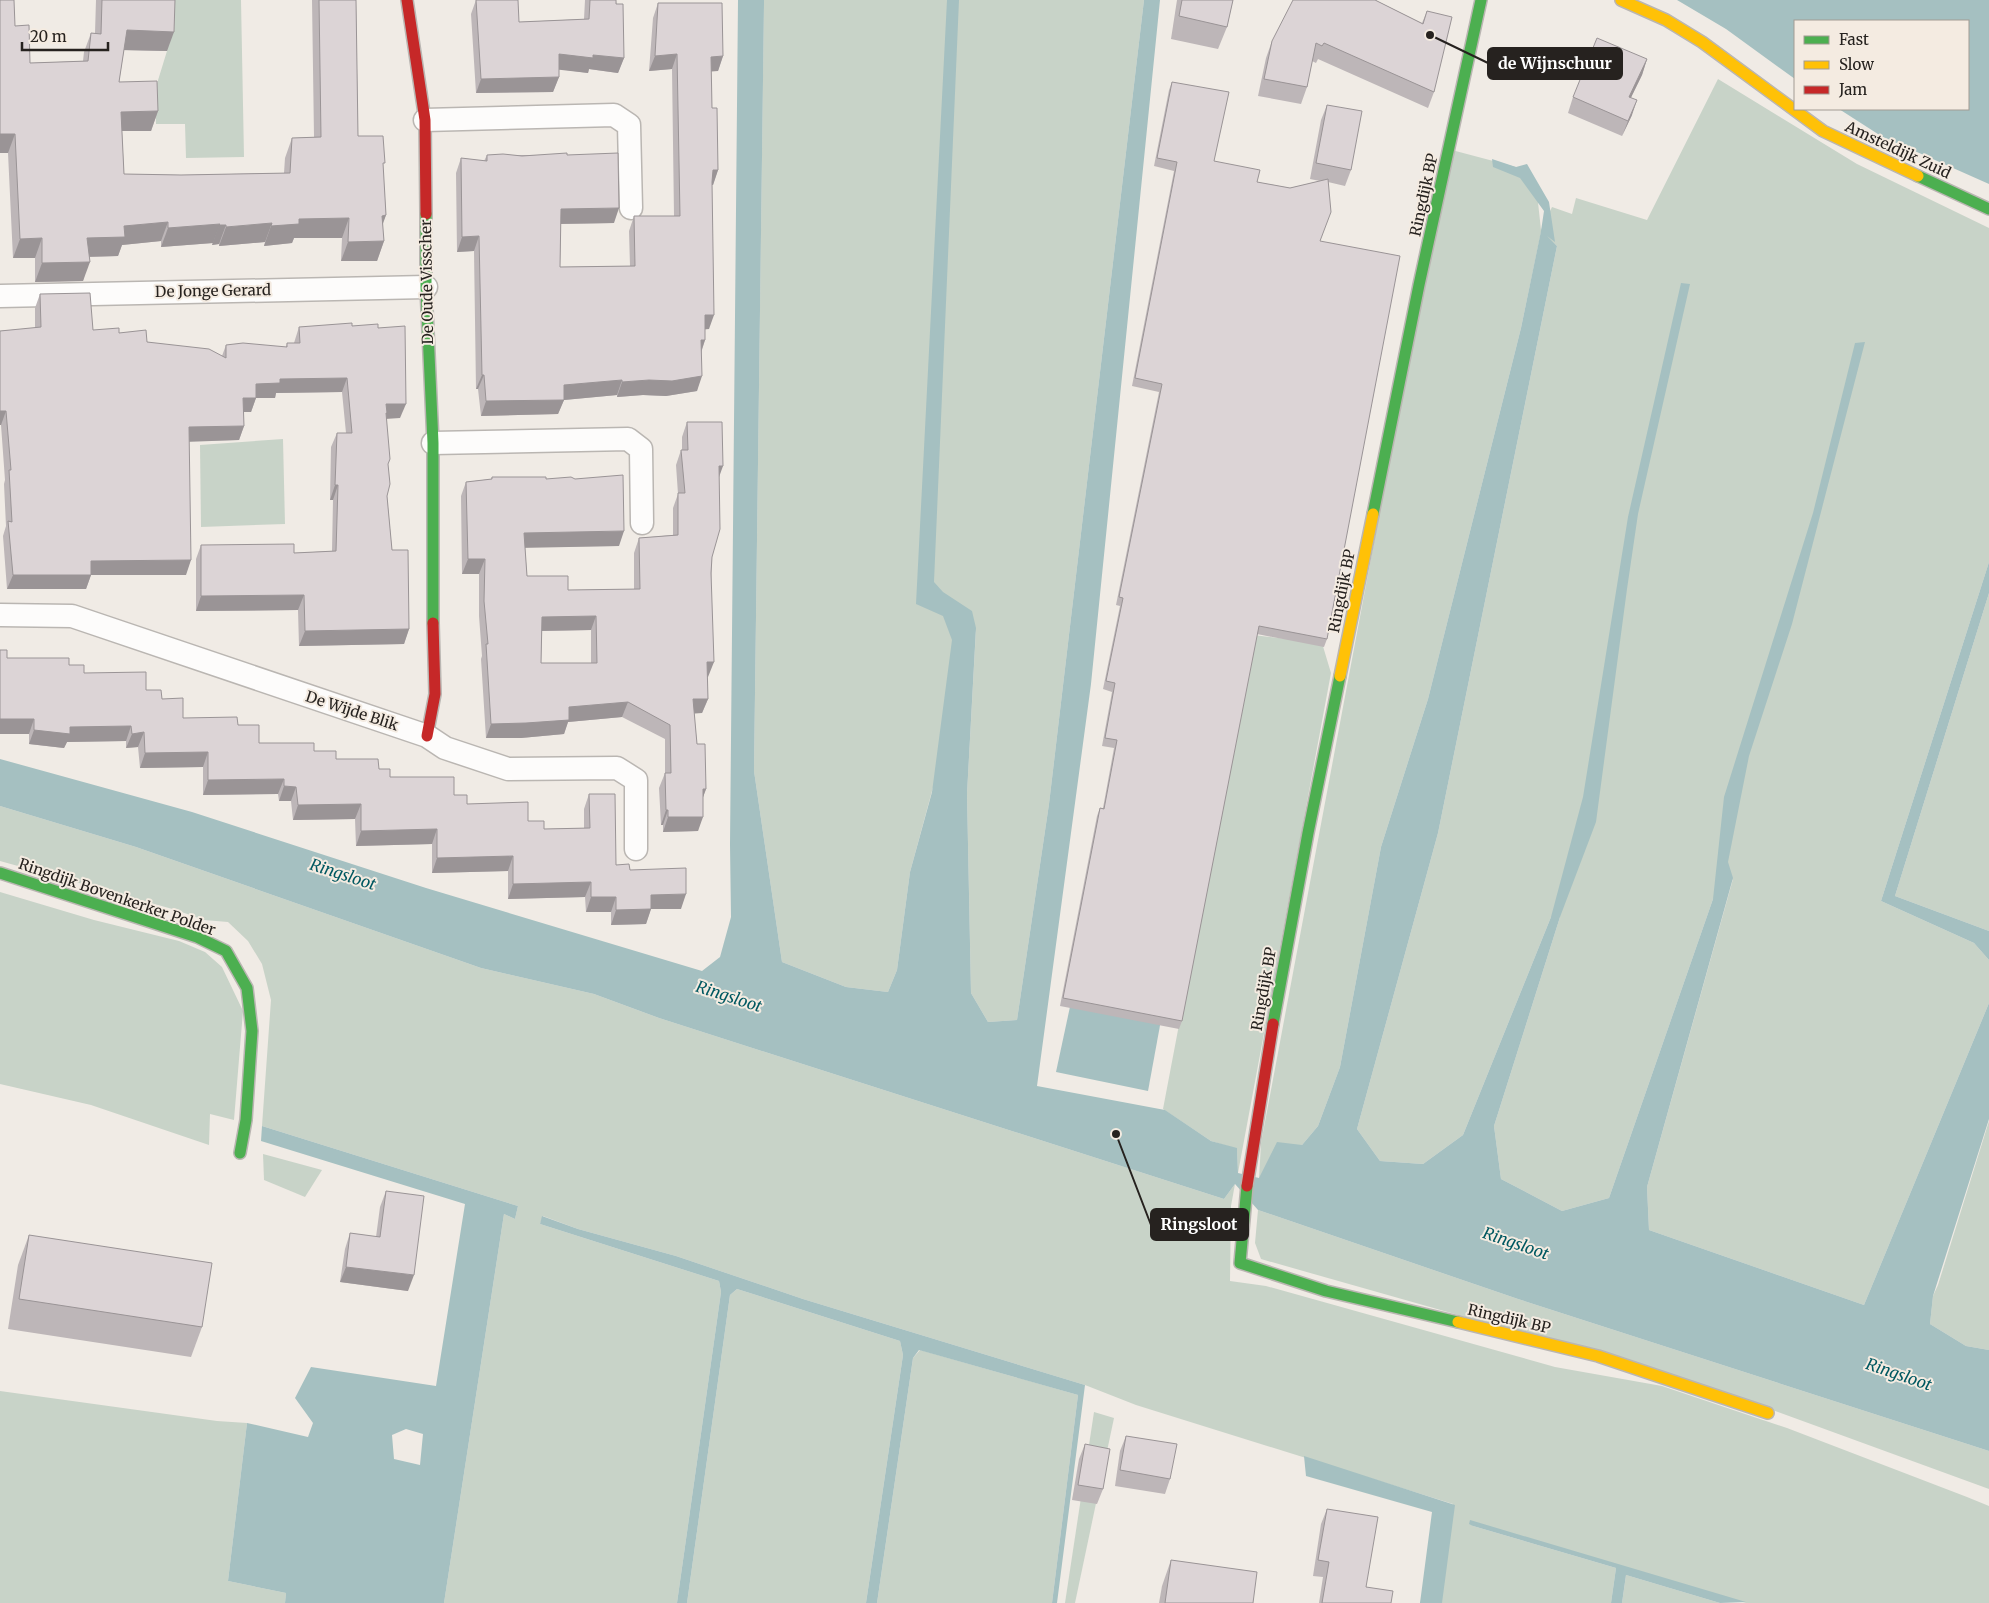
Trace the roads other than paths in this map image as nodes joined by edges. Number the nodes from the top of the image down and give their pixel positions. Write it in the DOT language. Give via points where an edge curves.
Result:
graph roads {
  1 [pos="407,0"];
  2 [pos="1481,0"];
  3 [pos="1621,0"];
  4 [pos="1794,109"];
  5 [pos="1796,110"];
  6 [pos="425,120"];
  7 [pos="631,208"];
  8 [pos="1989,209"];
  9 [pos="426,287"];
  10 [pos="0,296"];
  11 [pos="433,443"];
  12 [pos="642,523"];
  13 [pos="0,615"];
  14 [pos="427,736"];
  15 [pos="636,849"];
  16 [pos="0,873"];
  17 [pos="240,1153"];
  18 [pos="1768,1413"];
  1 -- 6 [label="street, De Oude Visscher"];
  2 -- 18 [label="street, Ringdijk BP" via="1308,833 1249,1168 1240,1263 1326,1291 1598,1356"];
  3 -- 4 [label="street, Amsteldijk Zuid" via="1666,20 1702,42"];
  5 -- 8 [label="street, Amsteldijk Zuid" via="1823,130"];
  6 -- 7 [label="street" via="614,115 630,125"];
  6 -- 9 [label="street, De Oude Visscher"];
  9 -- 10 [label="street, De Jonge Gerard"];
  9 -- 11 [label="street, De Oude Visscher"];
  11 -- 12 [label="street" via="628,439 641,449"];
  11 -- 14 [label="street, De Oude Visscher" via="435,694"];
  13 -- 14 [label="street, De Wijde Blik" via="72,616"];
  14 -- 15 [label="street, De Wijde Blik" via="445,748 508,769 618,768 636,780"];
  16 -- 17 [label="street, Ringdijk Bovenkerker Polder" via="196,937 226,951 248,988 252,1032 246,1120"];
}
